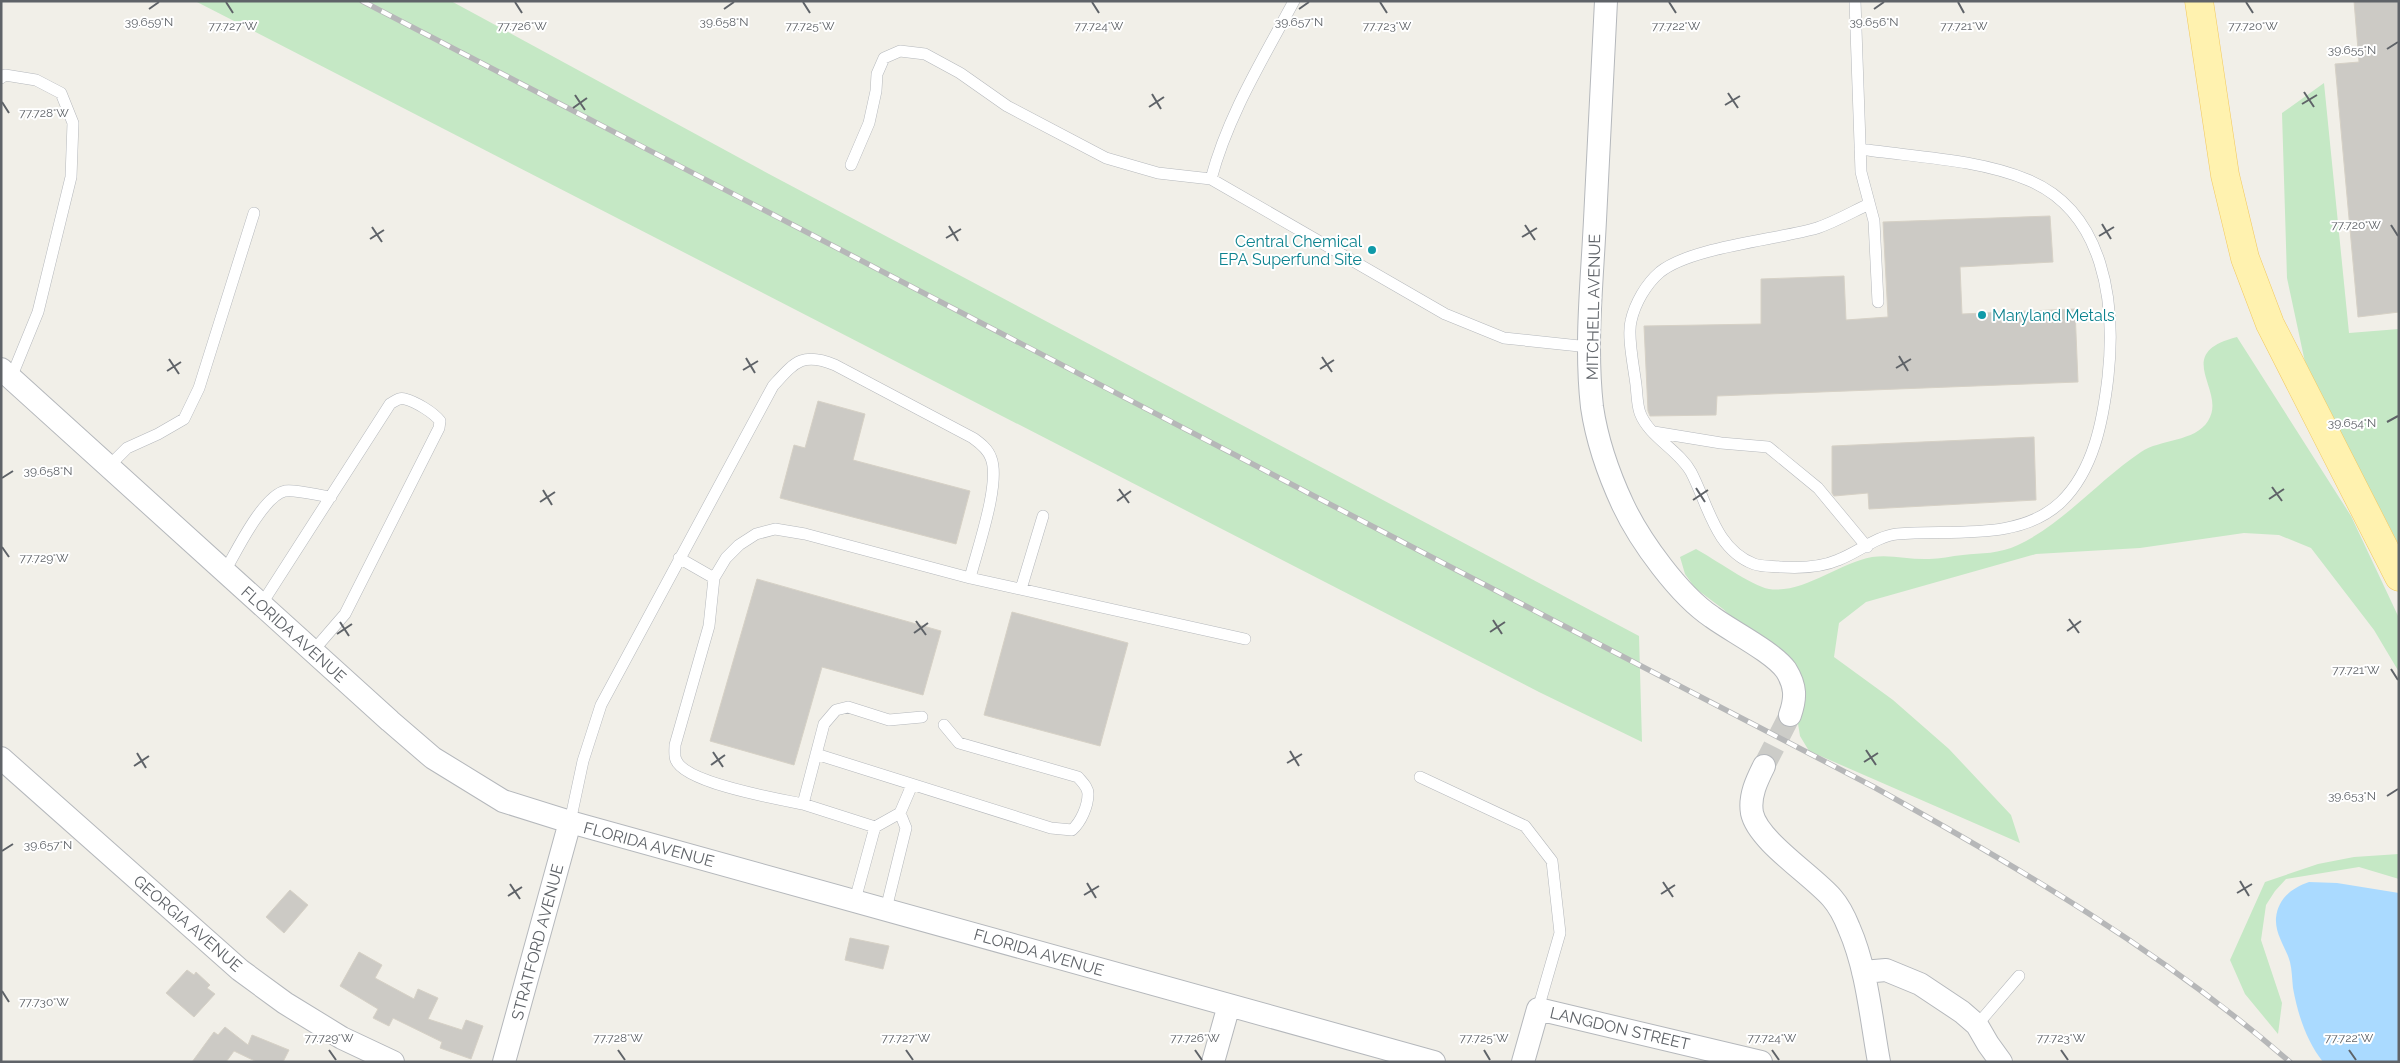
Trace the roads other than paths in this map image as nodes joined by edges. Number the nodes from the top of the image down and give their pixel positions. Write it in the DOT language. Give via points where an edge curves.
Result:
graph roads {
  1 [pos="1294,1"];
  2 [pos="1606,1"];
  3 [pos="1855,1"];
  4 [pos="2199,1"];
  5 [pos="1,78"];
  6 [pos="1860,149"];
  7 [pos="851,165"];
  8 [pos="1211,179"];
  9 [pos="1869,204"];
  10 [pos="254,213"];
  11 [pos="1878,302"];
  12 [pos="1589,347"];
  13 [pos="6,374"];
  14 [pos="1654,432"];
  15 [pos="108,466"];
  16 [pos="331,497"];
  17 [pos="1044,516"];
  18 [pos="1868,547"];
  19 [pos="679,558"];
  20 [pos="225,571"];
  21 [pos="2399,577"];
  22 [pos="714,578"];
  23 [pos="970,578"];
  24 [pos="1021,589"];
  25 [pos="261,604"];
  26 [pos="1246,639"];
  27 [pos="313,651"];
  28 [pos="1790,715"];
  29 [pos="922,717"];
  30 [pos="944,724"];
  31 [pos="816,754"];
  32 [pos="1,758"];
  33 [pos="1764,766"];
  34 [pos="1420,777"];
  35 [pos="912,785"];
  36 [pos="803,804"];
  37 [pos="900,813"];
  38 [pos="570,822"];
  39 [pos="875,827"];
  40 [pos="854,900"];
  41 [pos="886,908"];
  42 [pos="1863,972"];
  43 [pos="2019,976"];
  44 [pos="1229,1005"];
  45 [pos="1538,1008"];
  46 [pos="1977,1025"];
  47 [pos="1690,1053"];
  48 [pos="392,1062"];
  49 [pos="504,1062"];
  50 [pos="1213,1062"];
  51 [pos="1434,1062"];
  52 [pos="1523,1062"];
  53 [pos="1761,1062"];
  54 [pos="1879,1062"];
  55 [pos="2001,1062"];
  1 -- 8 [label="lane" via="1232,118"];
  2 -- 12 [label="street, MITCHELL AVENUE"];
  3 -- 6 [label="lane"];
  4 -- 21 [label="main road" via="2225,175 2245,258 2270,324"];
  5 -- 13 [label="lane" via="5,75 36,80 61,93 72,123 70,177 38,312"];
  6 -- 9 [label="lane" via="1861,172"];
  6 -- 18 [label="lane" via="1989,167 2030,180 2050,192 2071,209 2087,230 2099,260 2107,295 2112,343 2104,409 2094,450 2078,481 2061,502 2040,517 2004,530 1891,535"];
  7 -- 8 [label="lane" via="869,123 877,74 884,58 900,51 925,54 960,73 1007,106 1106,158 1158,173"];
  8 -- 12 [label="lane" via="1445,314 1504,338"];
  9 -- 11 [label="lane" via="1874,221"];
  9 -- 14 [label="lane" via="1820,227 1688,257 1662,270 1645,288 1630,323 1640,414"];
  10 -- 15 [label="lane" via="199,388 184,419 127,448"];
  12 -- 28 [label="street, MITCHELL AVENUE" via="1592,408 1604,460 1624,507 1649,550 1681,588 1709,615 1784,668 1793,684 1795,701"];
  13 -- 15 [label="street, FLORIDA AVENUE"];
  14 -- 18 [label="lane" via="1768,447 1818,488"];
  14 -- 18 [label="lane" via="1690,468 1721,538 1739,556 1756,566 1795,568 1834,562"];
  15 -- 20 [label="street, FLORIDA AVENUE"];
  16 -- 20 [label="lane" via="285,491 274,497 263,508"];
  16 -- 25 [label="lane"];
  16 -- 27 [label="lane" via="390,404 404,398 440,421 345,614"];
  17 -- 24 [label="lane"];
  19 -- 22 [label="lane"];
  19 -- 23 [label="lane" via="773,386 792,365 804,358 821,359 974,438 991,456 994,470 992,492"];
  19 -- 38 [label="lane" via="602,705 583,761"];
  20 -- 25 [label="street, FLORIDA AVENUE"];
  22 -- 23 [label="lane" via="726,558 739,545 756,534 775,530 804,534"];
  22 -- 36 [label="lane" via="709,626 675,745 675,760 684,772 709,782"];
  23 -- 24 [label="lane"];
  24 -- 26 [label="lane"];
  25 -- 27 [label="street, FLORIDA AVENUE"];
  27 -- 38 [label="street, FLORIDA AVENUE" via="433,758 503,801"];
  29 -- 31 [label="lane" via="889,720 848,707 836,710 824,724"];
  30 -- 35 [label="lane" via="959,743 1078,777 1088,793 1084,814 1072,830 1051,828"];
  31 -- 35 [label="lane"];
  31 -- 36 [label="lane"];
  32 -- 48 [label="street, GEORGIA AVENUE" via="240,970 334,1033"];
  33 -- 42 [label="street" via="1752,796 1752,813 1757,826 1833,899 1849,929"];
  34 -- 45 [label="lane" via="1525,826 1552,861 1560,933"];
  35 -- 37 [label="lane"];
  36 -- 39 [label="lane"];
  37 -- 39 [label="lane"];
  37 -- 41 [label="lane" via="906,828"];
  38 -- 40 [label="street, FLORIDA AVENUE"];
  38 -- 49 [label="street, STRATFORD AVENUE"];
  39 -- 40 [label="lane"];
  40 -- 41 [label="street, FLORIDA AVENUE"];
  41 -- 44 [label="street, FLORIDA AVENUE"];
  42 -- 46 [label="street" via="1886,970 1920,984"];
  42 -- 54 [label="street"];
  43 -- 46 [label="lane"];
  44 -- 50 [label="street"];
  44 -- 51 [label="street, FLORIDA AVENUE"];
  45 -- 47 [label="street, LANGDON STREET"];
  45 -- 52 [label="street"];
  46 -- 55 [label="street"];
  47 -- 53 [label="street, LANGDON STREET"];
}
